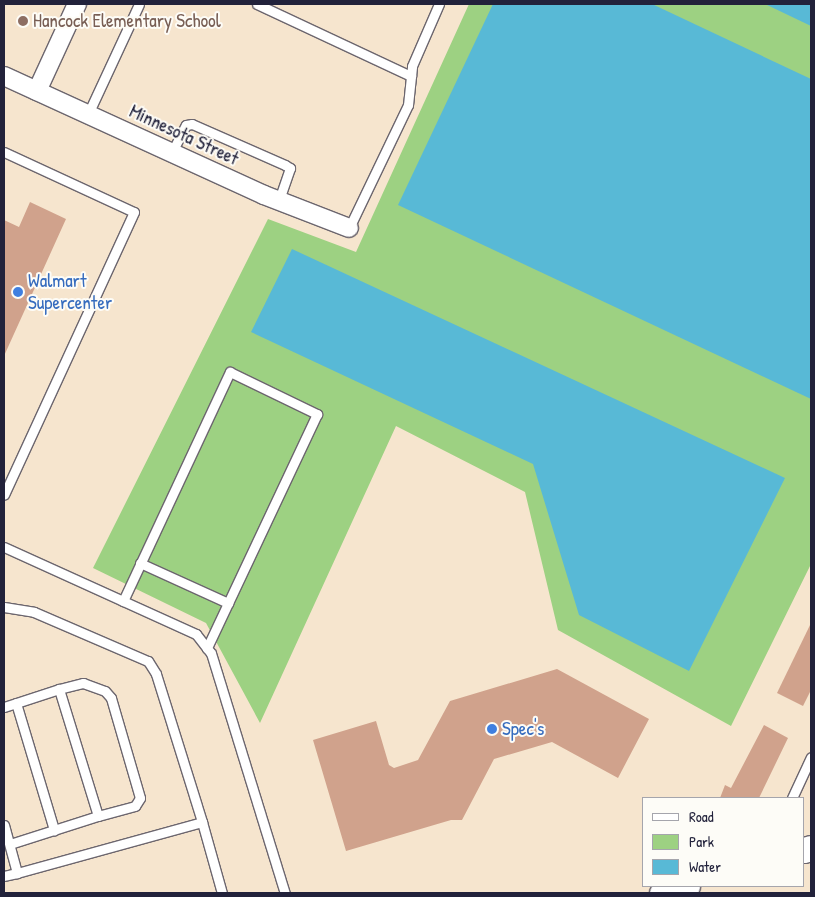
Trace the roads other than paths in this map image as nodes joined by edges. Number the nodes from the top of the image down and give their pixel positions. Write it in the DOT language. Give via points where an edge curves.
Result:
graph roads {
  1 [pos="77,4"];
  2 [pos="139,4"];
  3 [pos="257,4"];
  4 [pos="439,4"];
  5 [pos="4,76"];
  6 [pos="411,76"];
  7 [pos="37,91"];
  8 [pos="88,114"];
  9 [pos="4,152"];
  10 [pos="172,152"];
  11 [pos="279,200"];
  12 [pos="349,228"];
  13 [pos="4,495"];
  14 [pos="4,546"];
  15 [pos="140,564"];
  16 [pos="123,601"];
  17 [pos="228,603"];
  18 [pos="4,606"];
  19 [pos="207,648"];
  20 [pos="59,689"];
  21 [pos="16,703"];
  22 [pos="4,707"];
  23 [pos="811,757"];
  24 [pos="792,797"];
  25 [pos="98,816"];
  26 [pos="202,822"];
  27 [pos="4,825"];
  28 [pos="54,830"];
  29 [pos="10,844"];
  30 [pos="17,873"];
  31 [pos="4,876"];
  32 [pos="683,887"];
  33 [pos="222,893"];
  34 [pos="285,893"];
  35 [pos="662,893"];
  1 -- 7 [label="street"];
  2 -- 8 [label="lane"];
  3 -- 6 [label="lane"];
  4 -- 6 [label="lane" via="412,66"];
  5 -- 7 [label="street, Minnesota Street"];
  6 -- 12 [label="lane" via="408,105"];
  7 -- 8 [label="street, Minnesota Street"];
  8 -- 10 [label="street, Minnesota Street"];
  9 -- 13 [label="lane" via="134,212"];
  10 -- 11 [label="street, Minnesota Street"];
  10 -- 11 [label="lane" via="186,125 192,124 285,164 290,168"];
  11 -- 12 [label="street, Minnesota Street"];
  14 -- 16 [label="lane"];
  15 -- 16 [label="lane"];
  15 -- 17 [label="lane"];
  15 -- 17 [label="lane" via="230,372 317,414"];
  16 -- 19 [label="lane" via="196,634"];
  17 -- 19 [label="lane"];
  18 -- 26 [label="lane" via="34,612 148,661 156,674"];
  19 -- 34 [label="lane"];
  20 -- 21 [label="lane"];
  20 -- 25 [label="lane"];
  20 -- 25 [label="lane" via="83,683 105,690 111,698 140,798 134,806"];
  21 -- 22 [label="lane"];
  21 -- 28 [label="lane"];
  23 -- 24 [label="lane"];
  25 -- 28 [label="lane"];
  26 -- 30 [label="lane"];
  26 -- 33 [label="lane"];
  27 -- 29 [label="lane"];
  28 -- 29 [label="lane"];
  29 -- 30 [label="lane"];
  30 -- 31 [label="lane"];
  32 -- 35 [label="main road"];
}
